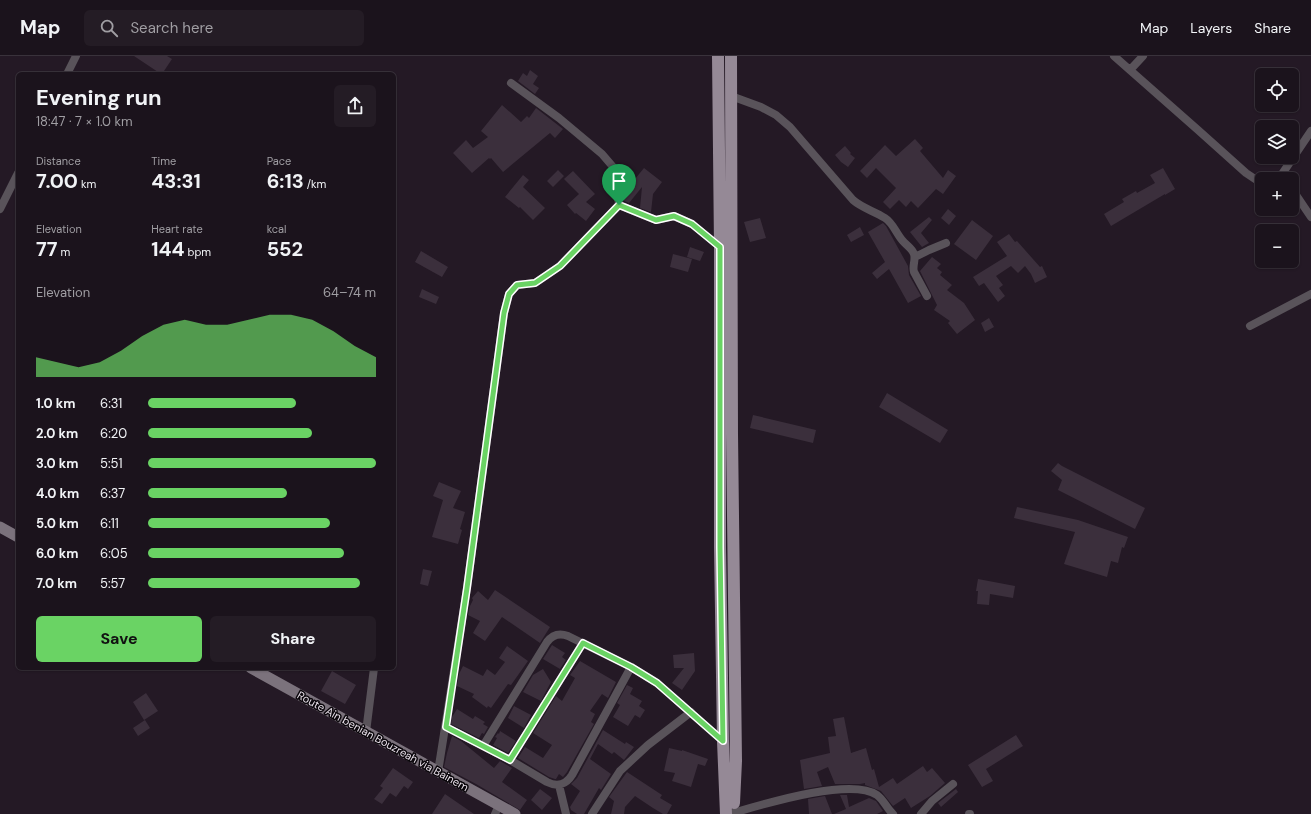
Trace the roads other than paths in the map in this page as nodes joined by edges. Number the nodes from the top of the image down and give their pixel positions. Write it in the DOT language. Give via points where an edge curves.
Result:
graph roads {
  1 [pos="76,56"];
  2 [pos="718,56"];
  3 [pos="731,56"];
  4 [pos="1114,56"];
  5 [pos="1143,56"];
  6 [pos="1130,70"];
  7 [pos="68,72"];
  8 [pos="511,82"];
  9 [pos="731,96"];
  10 [pos="1311,131"];
  11 [pos="1284,172"];
  12 [pos="16,177"];
  13 [pos="1255,179"];
  14 [pos="1299,199"];
  15 [pos="619,205"];
  16 [pos="0,209"];
  17 [pos="1311,217"];
  18 [pos="946,243"];
  19 [pos="720,247"];
  20 [pos="915,257"];
  21 [pos="1311,294"];
  22 [pos="927,296"];
  23 [pos="1250,326"];
  24 [pos="0,527"];
  25 [pos="16,536"];
  26 [pos="583,643"];
  27 [pos="631,667"];
  28 [pos="255,670"];
  29 [pos="374,670"];
  30 [pos="691,712"];
  31 [pos="446,727"];
  32 [pos="366,732"];
  33 [pos="723,741"];
  34 [pos="483,746"];
  35 [pos="510,760"];
  36 [pos="438,772"];
  37 [pos="953,784"];
  38 [pos="559,785"];
  39 [pos="497,810"];
  40 [pos="515,814"];
  41 [pos="566,814"];
  42 [pos="592,814"];
  43 [pos="731,814"];
  44 [pos="893,814"];
  45 [pos="921,814"];
  1 -- 7 [label="street"];
  2 -- 19 [label="main road"];
  3 -- 9 [label="main road"];
  4 -- 6 [label="street"];
  5 -- 6 [label="street"];
  6 -- 13 [label="street"];
  8 -- 15 [label="street" via="602,154 614,168"];
  9 -- 20 [label="street" via="761,107 790,127 853,200 889,222"];
  9 -- 43 [label="main road" via="736,761"];
  10 -- 11 [label="street"];
  12 -- 16 [label="street"];
  14 -- 17 [label="street"];
  15 -- 19 [label="street" via="656,220 674,216 692,224"];
  15 -- 31 [label="street" via="560,266 535,283 517,285 509,294 504,313"];
  18 -- 20 [label="street"];
  19 -- 33 [label="main road"];
  20 -- 22 [label="street" via="913,270"];
  21 -- 23 [label="street"];
  24 -- 25 [label="street"];
  26 -- 27 [label="street"];
  26 -- 34 [label="street" via="564,635 550,638"];
  26 -- 35 [label="street"];
  27 -- 30 [label="street" via="657,683"];
  27 -- 38 [label="street" via="572,775"];
  28 -- 32 [label="street, Route Ain benian Bouzreah via Bainem"];
  29 -- 32 [label="street"];
  30 -- 33 [label="street"];
  30 -- 42 [label="street" via="648,745 620,771"];
  31 -- 34 [label="street"];
  31 -- 36 [label="street"];
  32 -- 36 [label="street, Route Ain benian Bouzreah via Bainem"];
  33 -- 43 [label="main road" via="726,788"];
  34 -- 35 [label="street"];
  35 -- 38 [label="street" via="547,782"];
  36 -- 39 [label="street, Route Ain benian Bouzreah via Bainem"];
  37 -- 45 [label="street"];
  38 -- 41 [label="street"];
  39 -- 40 [label="street, Route Ain benian Bouzreah via Bainem"];
  43 -- 44 [label="street" via="789,797 842,788 863,789 877,795"];
}
